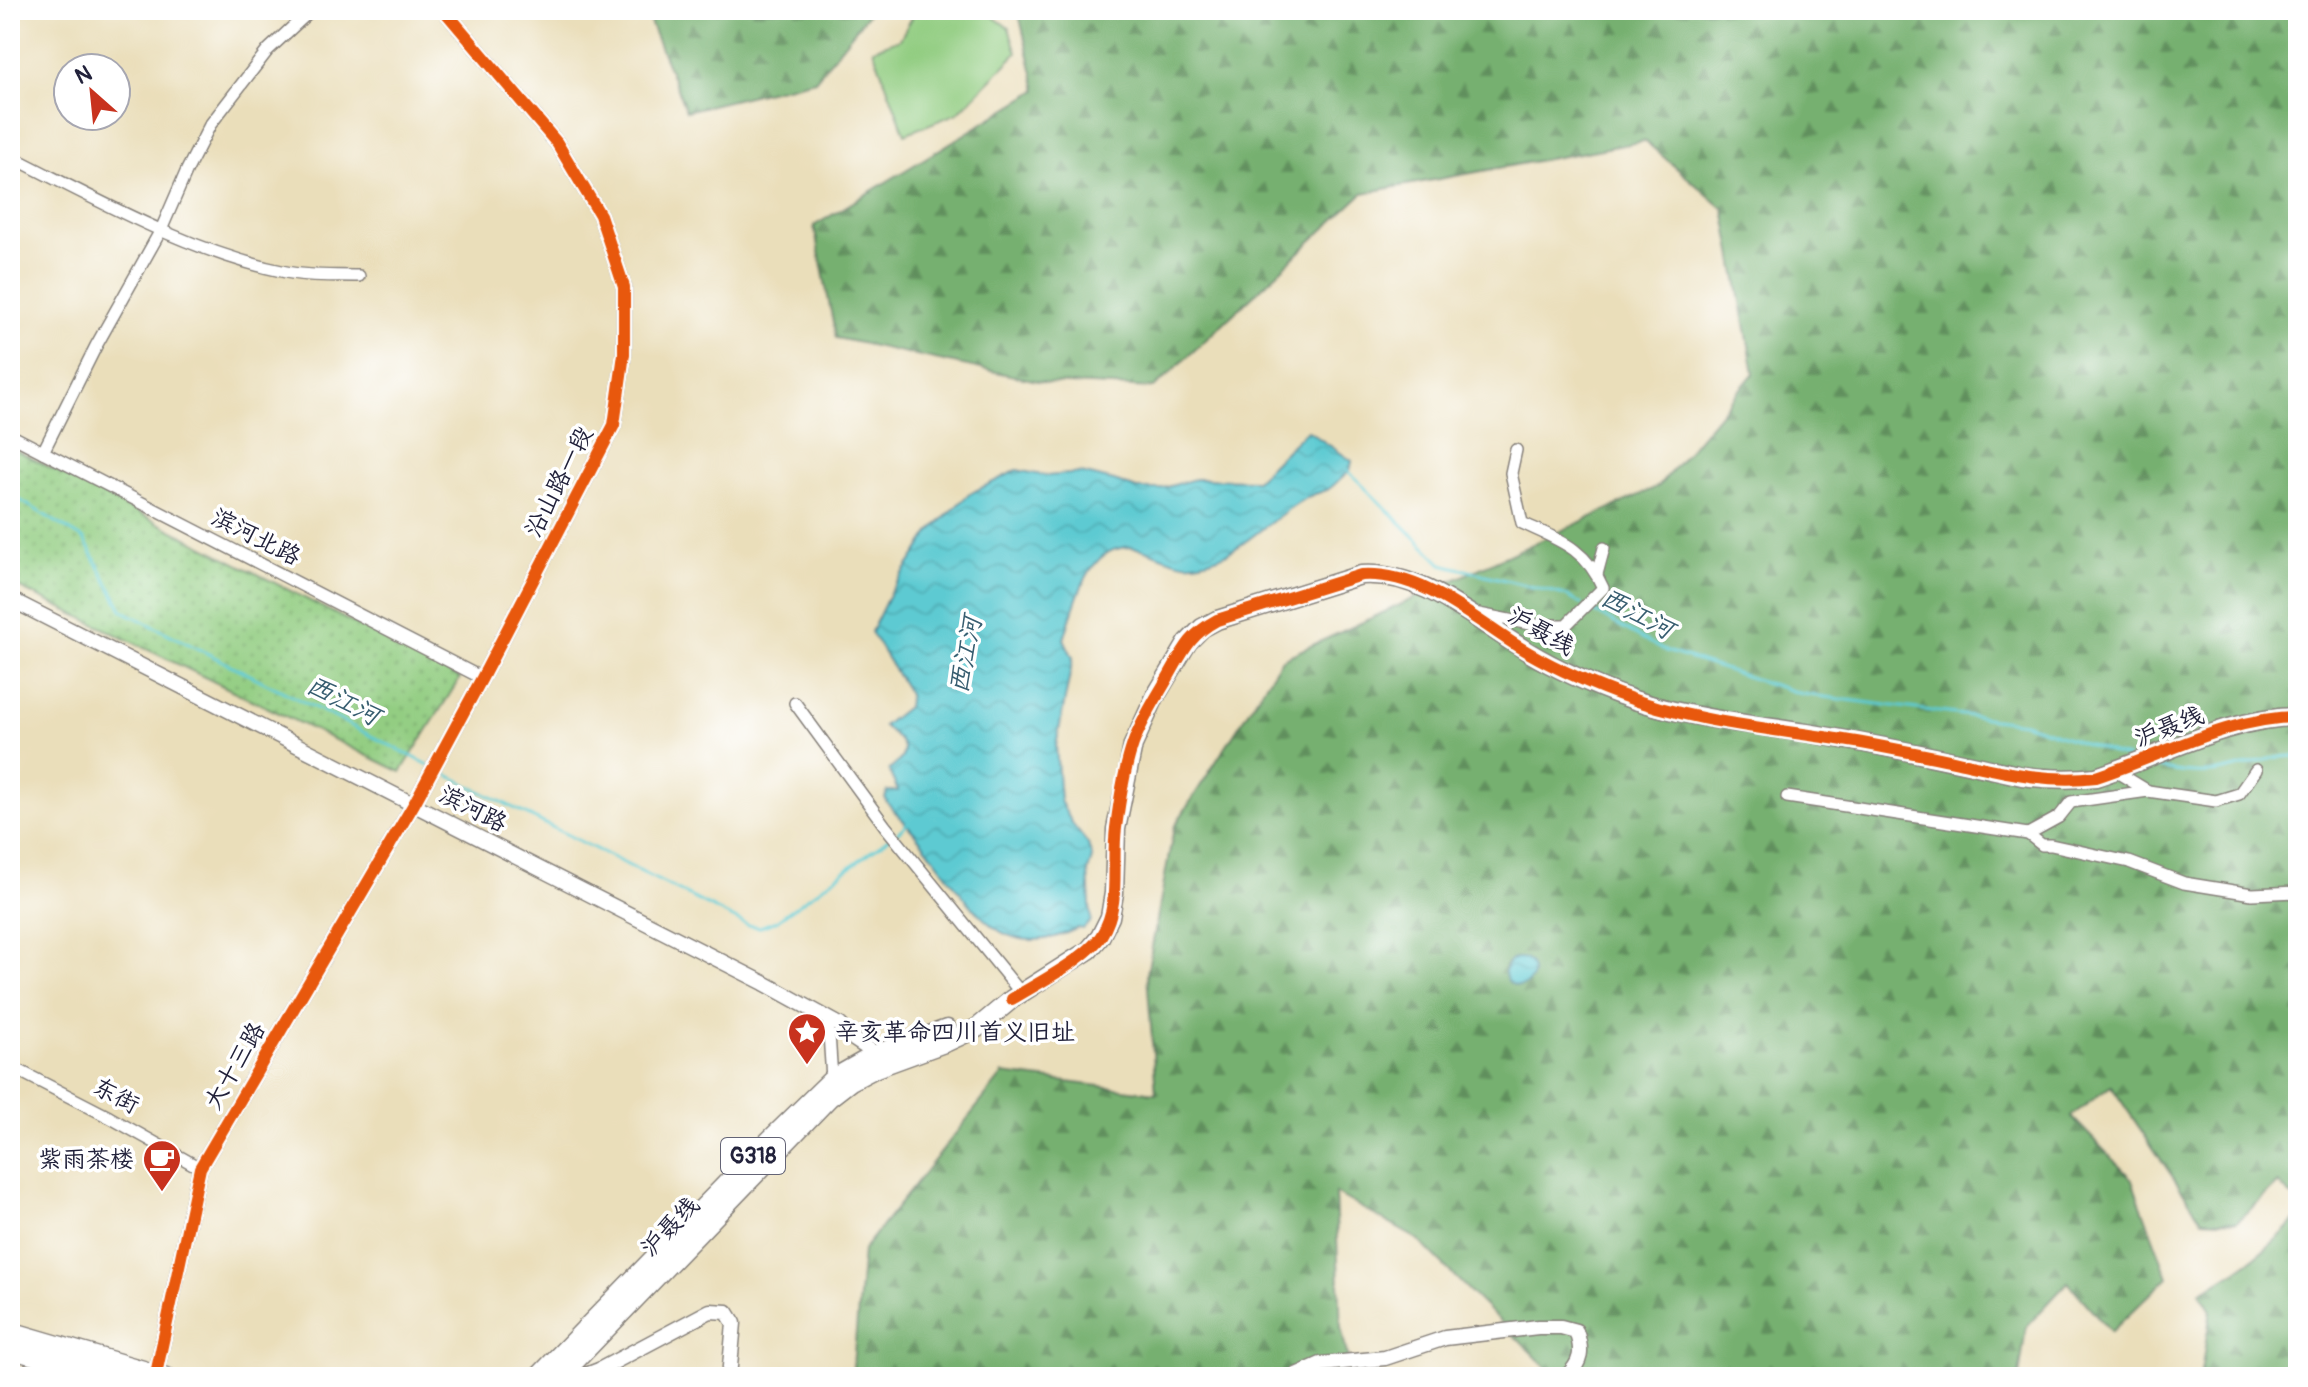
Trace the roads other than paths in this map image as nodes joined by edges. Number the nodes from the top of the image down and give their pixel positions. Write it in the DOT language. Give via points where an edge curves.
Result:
graph roads {
  1 [pos="311,10"];
  2 [pos="444,10"];
  3 [pos="10,156"];
  4 [pos="161,230"];
  5 [pos="359,276"];
  6 [pos="10,435"];
  7 [pos="1516,450"];
  8 [pos="43,452"];
  9 [pos="1604,548"];
  10 [pos="1597,574"];
  11 [pos="10,599"];
  12 [pos="1465,611"];
  13 [pos="482,678"];
  14 [pos="795,703"];
  15 [pos="2298,717"];
  16 [pos="457,723"];
  17 [pos="2122,768"];
  18 [pos="2256,770"];
  19 [pos="2148,791"];
  20 [pos="1787,797"];
  21 [pos="414,804"];
  22 [pos="2028,834"];
  23 [pos="2298,892"];
  24 [pos="1016,996"];
  25 [pos="828,1018"];
  26 [pos="876,1061"];
  27 [pos="10,1066"];
  28 [pos="832,1079"];
  29 [pos="200,1168"];
  30 [pos="10,1331"];
  31 [pos="10,1349"];
  32 [pos="162,1376"];
  33 [pos="571,1376"];
  34 [pos="108,1377"];
  35 [pos="538,1377"];
  36 [pos="729,1377"];
  37 [pos="1292,1377"];
  38 [pos="1566,1377"];
  1 -- 4 [label="street" via="268,50 210,125"];
  2 -- 13 [label="street, 沿山路一段" via="557,143 600,215 624,287 624,354 614,425"];
  3 -- 4 [label="street"];
  4 -- 5 [label="street" via="288,273"];
  4 -- 8 [label="street"];
  6 -- 8 [label="street, 滨河北路"];
  7 -- 10 [label="street" via="1511,473 1522,523 1573,546"];
  8 -- 13 [label="street, 滨河北路"];
  9 -- 10 [label="street"];
  10 -- 12 [label="street" via="1603,588 1566,625 1535,625"];
  11 -- 21 [label="street, 滨河路"];
  12 -- 17 [label="highway, 沪聂线 / G318" via="1560,669 1655,707 2022,776 2075,779"];
  12 -- 24 [label="highway, 沪聂线 / G318" via="1398,577 1361,575 1202,628 1155,697 1133,745 1116,829 1114,893 1106,927 1089,950"];
  13 -- 16 [label="street, 沿山路一段"];
  14 -- 24 [label="street"];
  15 -- 17 [label="highway, 沪聂线 / G318" via="2218,731"];
  16 -- 21 [label="street, 大十三路"];
  17 -- 19 [label="street"];
  18 -- 19 [label="street" via="2239,794 2216,801"];
  19 -- 22 [label="street" via="2071,802 2059,817"];
  20 -- 22 [label="street"];
  21 -- 25 [label="street, 滨河路"];
  21 -- 29 [label="street, 大十三路"];
  22 -- 23 [label="street" via="2042,845 2129,862 2184,883 2252,894"];
  24 -- 26 [label="highway, 沪聂线 / G318" via="977,1028"];
  25 -- 26 [label="street, 滨河路"];
  25 -- 28 [label="street"];
  26 -- 28 [label="highway, G318"];
  26 -- 33 [label="highway, 沪聂线 / G318" via="829,1098"];
  27 -- 29 [label="street, 东街"];
  28 -- 35 [label="highway, G318"];
  29 -- 32 [label="street, 大十三路"];
  30 -- 32 [label="highway"];
  31 -- 34 [label="highway"];
  33 -- 36 [label="street" via="599,1370 710,1311 727,1312 734,1323"];
  37 -- 38 [label="street" via="1321,1364 1385,1358 1445,1338 1561,1327 1576,1331 1582,1348"];
}
